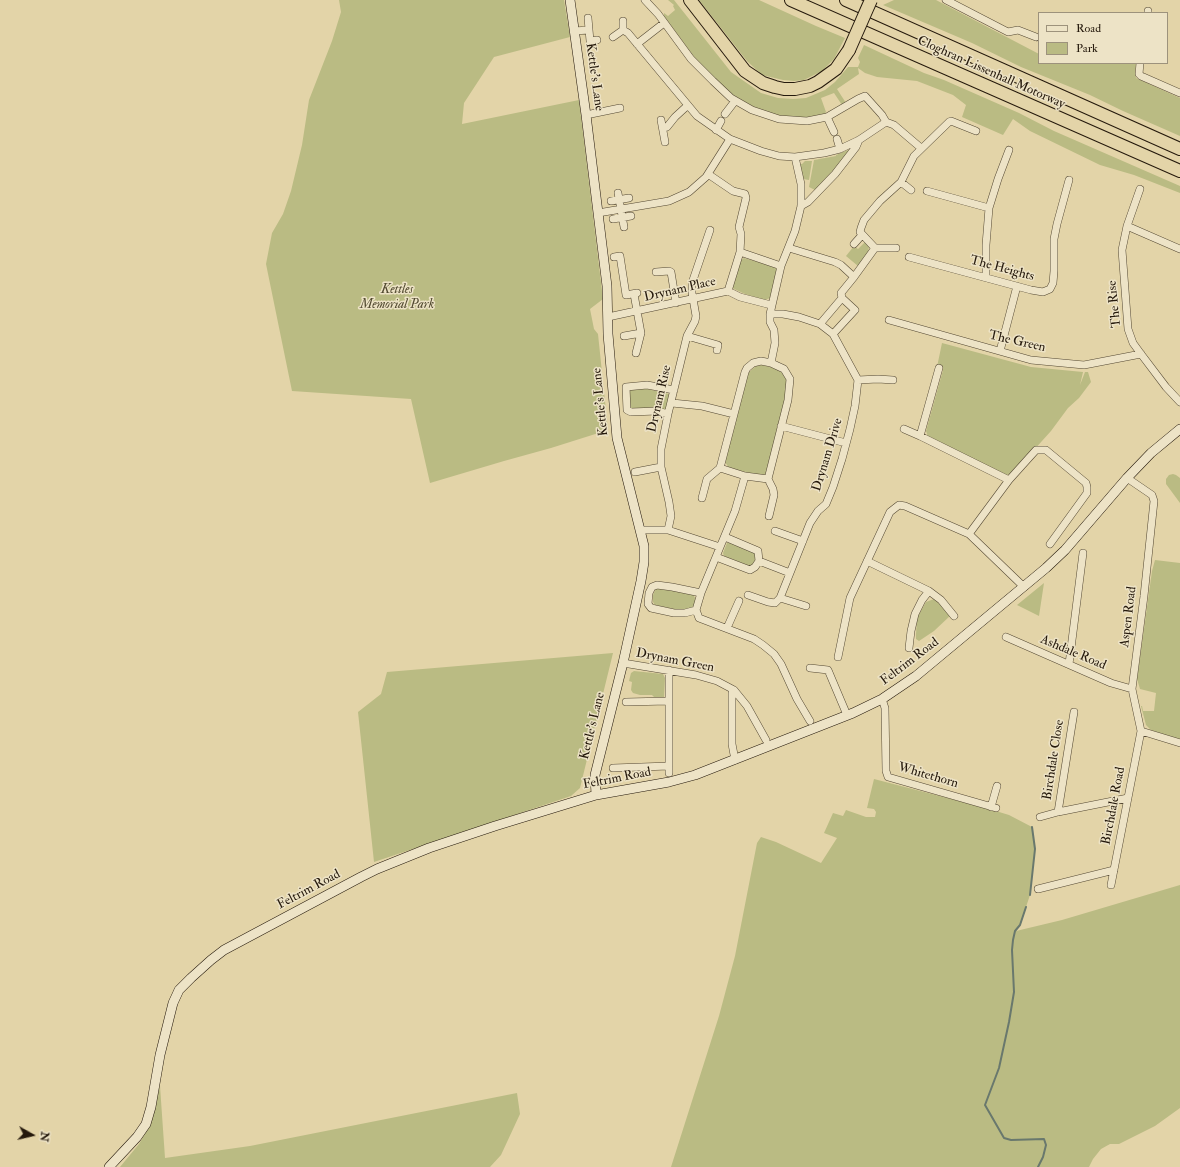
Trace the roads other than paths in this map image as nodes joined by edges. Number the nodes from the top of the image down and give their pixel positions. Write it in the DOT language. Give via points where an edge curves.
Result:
graph roads {
  1 [pos="570,0"];
  2 [pos="645,0"];
  3 [pos="690,0"];
  4 [pos="791,0"];
  5 [pos="846,0"];
  6 [pos="871,0"];
  7 [pos="946,0"];
  8 [pos="588,18"];
  9 [pos="623,21"];
  10 [pos="664,23"];
  11 [pos="589,30"];
  12 [pos="623,30"];
  13 [pos="574,31"];
  14 [pos="613,37"];
  15 [pos="1036,37"];
  16 [pos="597,40"];
  17 [pos="637,44"];
  18 [pos="1140,64"];
  19 [pos="1180,93"];
  20 [pos="735,101"];
  21 [pos="687,106"];
  22 [pos="620,108"];
  23 [pos="725,114"];
  24 [pos="586,115"];
  25 [pos="827,117"];
  26 [pos="661,120"];
  27 [pos="721,121"];
  28 [pos="884,123"];
  29 [pos="663,128"];
  30 [pos="716,130"];
  31 [pos="976,132"];
  32 [pos="730,139"];
  33 [pos="860,140"];
  34 [pos="665,142"];
  35 [pos="921,148"];
  36 [pos="840,149"];
  37 [pos="1180,149"];
  38 [pos="1009,150"];
  39 [pos="795,157"];
  40 [pos="1180,171"];
  41 [pos="708,174"];
  42 [pos="1069,180"];
  43 [pos="902,182"];
  44 [pos="1140,189"];
  45 [pos="911,190"];
  46 [pos="927,191"];
  47 [pos="619,196"];
  48 [pos="630,198"];
  49 [pos="611,201"];
  50 [pos="801,206"];
  51 [pos="989,208"];
  52 [pos="598,213"];
  53 [pos="622,214"];
  54 [pos="631,216"];
  55 [pos="613,219"];
  56 [pos="1127,226"];
  57 [pos="624,227"];
  58 [pos="710,230"];
  59 [pos="862,235"];
  60 [pos="854,244"];
  61 [pos="789,248"];
  62 [pos="876,248"];
  63 [pos="896,248"];
  64 [pos="1180,249"];
  65 [pos="740,252"];
  66 [pos="614,257"];
  67 [pos="910,257"];
  68 [pos="781,266"];
  69 [pos="656,272"];
  70 [pos="854,277"];
  71 [pos="986,277"];
  72 [pos="1018,286"];
  73 [pos="728,291"];
  74 [pos="842,298"];
  75 [pos="694,299"];
  76 [pos="676,303"];
  77 [pos="771,305"];
  78 [pos="637,312"];
  79 [pos="770,314"];
  80 [pos="608,317"];
  81 [pos="889,320"];
  82 [pos="820,324"];
  83 [pos="641,333"];
  84 [pos="833,334"];
  85 [pos="624,336"];
  86 [pos="687,336"];
  87 [pos="717,350"];
  88 [pos="1000,351"];
  89 [pos="636,354"];
  90 [pos="1141,354"];
  91 [pos="772,363"];
  92 [pos="939,368"];
  93 [pos="858,380"];
  94 [pos="893,380"];
  95 [pos="674,390"];
  96 [pos="1180,402"];
  97 [pos="672,403"];
  98 [pos="668,414"];
  99 [pos="734,414"];
  100 [pos="781,426"];
  101 [pos="904,429"];
  102 [pos="1180,429"];
  103 [pos="920,436"];
  104 [pos="846,443"];
  105 [pos="661,467"];
  106 [pos="720,468"];
  107 [pos="635,472"];
  108 [pos="745,476"];
  109 [pos="1127,478"];
  110 [pos="768,479"];
  111 [pos="1010,480"];
  112 [pos="702,498"];
  113 [pos="769,516"];
  114 [pos="640,530"];
  115 [pos="668,530"];
  116 [pos="775,531"];
  117 [pos="969,534"];
  118 [pos="724,537"];
  119 [pos="803,541"];
  120 [pos="1050,544"];
  121 [pos="720,547"];
  122 [pos="1084,553"];
  123 [pos="716,557"];
  124 [pos="759,561"];
  125 [pos="867,562"];
  126 [pos="790,573"];
  127 [pos="1024,587"];
  128 [pos="929,591"];
  129 [pos="701,593"];
  130 [pos="748,595"];
  131 [pos="780,598"];
  132 [pos="738,601"];
  133 [pos="806,606"];
  134 [pos="696,610"];
  135 [pos="954,616"];
  136 [pos="727,628"];
  137 [pos="1006,637"];
  138 [pos="908,648"];
  139 [pos="838,656"];
  140 [pos="623,663"];
  141 [pos="1069,664"];
  142 [pos="810,668"];
  143 [pos="669,670"];
  144 [pos="1132,689"];
  145 [pos="734,690"];
  146 [pos="882,699"];
  147 [pos="668,701"];
  148 [pos="626,702"];
  149 [pos="1074,712"];
  150 [pos="847,715"];
  151 [pos="810,721"];
  152 [pos="1141,731"];
  153 [pos="766,740"];
  154 [pos="1180,743"];
  155 [pos="735,760"];
  156 [pos="613,768"];
  157 [pos="997,786"];
  158 [pos="596,795"];
  159 [pos="1128,798"];
  160 [pos="1058,812"];
  161 [pos="1040,817"];
  162 [pos="1114,870"];
  163 [pos="1111,885"];
  164 [pos="1038,889"];
  165 [pos="109,1167"];
  1 -- 13 [label="street, Kettle's Lane"];
  2 -- 10 [label="street"];
  3 -- 6 [label="highway, bridge" via="744,71 763,83 784,89 810,86 836,69 849,50"];
  4 -- 40 [label="highway, Cloghran Lissenhall Motorway"];
  5 -- 37 [label="highway, Cloghran Lissenhall Motorway"];
  7 -- 15 [label="street" via="1008,32 1018,30"];
  8 -- 11 [label="street"];
  9 -- 12 [label="street"];
  10 -- 17 [label="street"];
  10 -- 20 [label="street" via="701,69"];
  11 -- 13 [label="street"];
  11 -- 16 [label="street" via="590,41"];
  12 -- 14 [label="street"];
  12 -- 17 [label="street"];
  13 -- 24 [label="street, Kettle's Lane"];
  17 -- 21 [label="street"];
  18 -- 19 [label="street" via="1141,76"];
  20 -- 23 [label="street"];
  20 -- 25 [label="street" via="752,110 780,119 807,121"];
  21 -- 29 [label="street"];
  21 -- 30 [label="street"];
  22 -- 24 [label="street"];
  24 -- 52 [label="street, Kettle's Lane"];
  25 -- 28 [label="street" via="865,96 882,115"];
  25 -- 36 [label="street"];
  26 -- 29 [label="street"];
  27 -- 30 [label="street"];
  28 -- 33 [label="street"];
  28 -- 35 [label="street" via="894,125"];
  29 -- 34 [label="street"];
  30 -- 32 [label="street"];
  31 -- 35 [label="street" via="951,121"];
  32 -- 39 [label="street" via="779,156"];
  32 -- 41 [label="street"];
  33 -- 36 [label="street"];
  33 -- 50 [label="street" via="835,174"];
  35 -- 43 [label="street" via="914,156"];
  36 -- 39 [label="street"];
  38 -- 51 [label="street"];
  39 -- 50 [label="street" via="801,184"];
  41 -- 53 [label="street" via="689,192 669,201"];
  41 -- 65 [label="street" via="733,191 745,194 739,227"];
  42 -- 72 [label="street, The Heights" via="1054,239 1053,283 1050,289 1043,292"];
  43 -- 45 [label="street"];
  43 -- 59 [label="street" via="880,201 864,220 860,228"];
  44 -- 56 [label="street, The Rise"];
  46 -- 51 [label="street"];
  47 -- 48 [label="street"];
  47 -- 49 [label="street"];
  47 -- 53 [label="street"];
  50 -- 61 [label="street"];
  51 -- 71 [label="street"];
  52 -- 53 [label="street"];
  52 -- 80 [label="street, Kettle's Lane" via="608,286"];
  53 -- 54 [label="street"];
  53 -- 55 [label="street"];
  53 -- 57 [label="street"];
  56 -- 64 [label="street"];
  56 -- 90 [label="street, The Rise" via="1122,250 1128,328 1133,343"];
  58 -- 75 [label="street, Drynam Rise" via="692,283"];
  59 -- 60 [label="street"];
  59 -- 62 [label="street"];
  61 -- 68 [label="street"];
  61 -- 70 [label="street" via="835,262"];
  62 -- 63 [label="street"];
  62 -- 70 [label="street"];
  65 -- 68 [label="street"];
  65 -- 73 [label="street"];
  66 -- 78 [label="street" via="620,256 626,295 636,293"];
  67 -- 71 [label="street, The Heights"];
  68 -- 77 [label="street"];
  69 -- 76 [label="street" via="671,272"];
  70 -- 74 [label="street" via="841,293"];
  71 -- 72 [label="street, The Heights"];
  72 -- 88 [label="street"];
  73 -- 75 [label="street, Drynam Place"];
  73 -- 77 [label="street"];
  74 -- 82 [label="street"];
  74 -- 84 [label="street" via="855,310"];
  75 -- 76 [label="street, Drynam Place"];
  75 -- 86 [label="street, Drynam Rise" via="696,316"];
  76 -- 78 [label="street, Drynam Place"];
  77 -- 79 [label="street"];
  78 -- 80 [label="street, Drynam Place"];
  78 -- 83 [label="street, Drynam Place"];
  79 -- 82 [label="street" via="792,315"];
  79 -- 91 [label="street" via="775,343"];
  80 -- 114 [label="street, Kettle's Lane" via="617,438"];
  81 -- 88 [label="street, The Green"];
  82 -- 84 [label="street"];
  83 -- 85 [label="street"];
  83 -- 89 [label="street, Drynam Place"];
  84 -- 93 [label="street"];
  86 -- 87 [label="street" via="718,345"];
  86 -- 95 [label="street, Drynam Rise"];
  88 -- 90 [label="street, The Green" via="1031,360 1084,365"];
  90 -- 96 [label="street, The Rise"];
  91 -- 99 [label="street" via="761,361 747,368"];
  91 -- 100 [label="street" via="784,368 790,379"];
  92 -- 103 [label="street"];
  93 -- 94 [label="street"];
  93 -- 104 [label="street, Drynam Drive"];
  95 -- 97 [label="street, Drynam Rise"];
  95 -- 98 [label="street" via="647,385 626,387 627,410"];
  97 -- 98 [label="street, Drynam Rise"];
  97 -- 99 [label="street" via="702,406"];
  98 -- 105 [label="street, Drynam Rise" via="661,449"];
  99 -- 106 [label="street"];
  100 -- 104 [label="street"];
  100 -- 110 [label="street"];
  101 -- 103 [label="street"];
  102 -- 109 [label="street, Feltrim Road" via="1151,453"];
  103 -- 111 [label="street"];
  104 -- 119 [label="street, Drynam Drive" via="831,493 826,504 813,516"];
  105 -- 107 [label="street"];
  105 -- 115 [label="street, Drynam Rise" via="671,516"];
  106 -- 108 [label="street"];
  106 -- 112 [label="street" via="707,479"];
  108 -- 110 [label="street"];
  108 -- 118 [label="street"];
  109 -- 127 [label="street, Feltrim Road" via="1065,550"];
  109 -- 144 [label="street, Aspen Road" via="1152,495 1154,501"];
  110 -- 113 [label="street" via="774,495"];
  111 -- 117 [label="street"];
  111 -- 120 [label="street" via="1036,450 1046,450 1086,483 1087,493"];
  114 -- 115 [label="street"];
  114 -- 140 [label="street, Kettle's Lane" via="644,562"];
  115 -- 121 [label="street"];
  116 -- 119 [label="street"];
  117 -- 125 [label="street" via="899,505 890,512"];
  117 -- 127 [label="street"];
  118 -- 121 [label="street"];
  118 -- 124 [label="street" via="758,551"];
  119 -- 126 [label="street, Drynam Drive"];
  121 -- 123 [label="street"];
  122 -- 141 [label="street"];
  123 -- 124 [label="street" via="750,570"];
  123 -- 129 [label="street"];
  124 -- 126 [label="street"];
  125 -- 128 [label="street"];
  125 -- 139 [label="street" via="850,598"];
  126 -- 131 [label="street, Drynam Drive"];
  127 -- 146 [label="street, Feltrim Road" via="916,676"];
  128 -- 135 [label="street" via="941,600"];
  128 -- 138 [label="street" via="915,614"];
  129 -- 134 [label="street"];
  129 -- 134 [label="street" via="657,585 648,593 648,604 651,608 674,613"];
  130 -- 131 [label="street" via="775,603"];
  131 -- 133 [label="street"];
  132 -- 136 [label="street"];
  134 -- 136 [label="street" via="699,618"];
  136 -- 151 [label="street" via="754,639 774,654 784,668"];
  137 -- 141 [label="street, Ashdale Road"];
  140 -- 143 [label="street, Drynam Green"];
  140 -- 158 [label="street, Kettle's Lane" via="594,775"];
  141 -- 144 [label="street, Ashdale Road" via="1111,683"];
  142 -- 150 [label="street" via="828,670"];
  143 -- 145 [label="street, Drynam Green" via="717,681"];
  143 -- 147 [label="street"];
  144 -- 152 [label="street, Aspen Road"];
  145 -- 153 [label="street, Drynam Green" via="747,706"];
  145 -- 155 [label="street" via="732,744"];
  146 -- 150 [label="street, Feltrim Road"];
  146 -- 157 [label="street, Whitethorn" via="885,708 888,777 994,808"];
  147 -- 148 [label="street"];
  147 -- 156 [label="street" via="669,770"];
  149 -- 160 [label="street, Birchdale Close"];
  150 -- 155 [label="street, Feltrim Road"];
  152 -- 154 [label="street"];
  152 -- 159 [label="street, Birchdale Road"];
  155 -- 158 [label="street, Feltrim Road" via="681,779"];
  158 -- 165 [label="street, Feltrim Road" via="488,828 377,869 224,950 179,990 173,1003 160,1055 146,1124"];
  159 -- 160 [label="street"];
  159 -- 162 [label="street, Birchdale Road"];
  160 -- 161 [label="street"];
  162 -- 163 [label="street, Birchdale Road"];
  162 -- 164 [label="street"];
}
